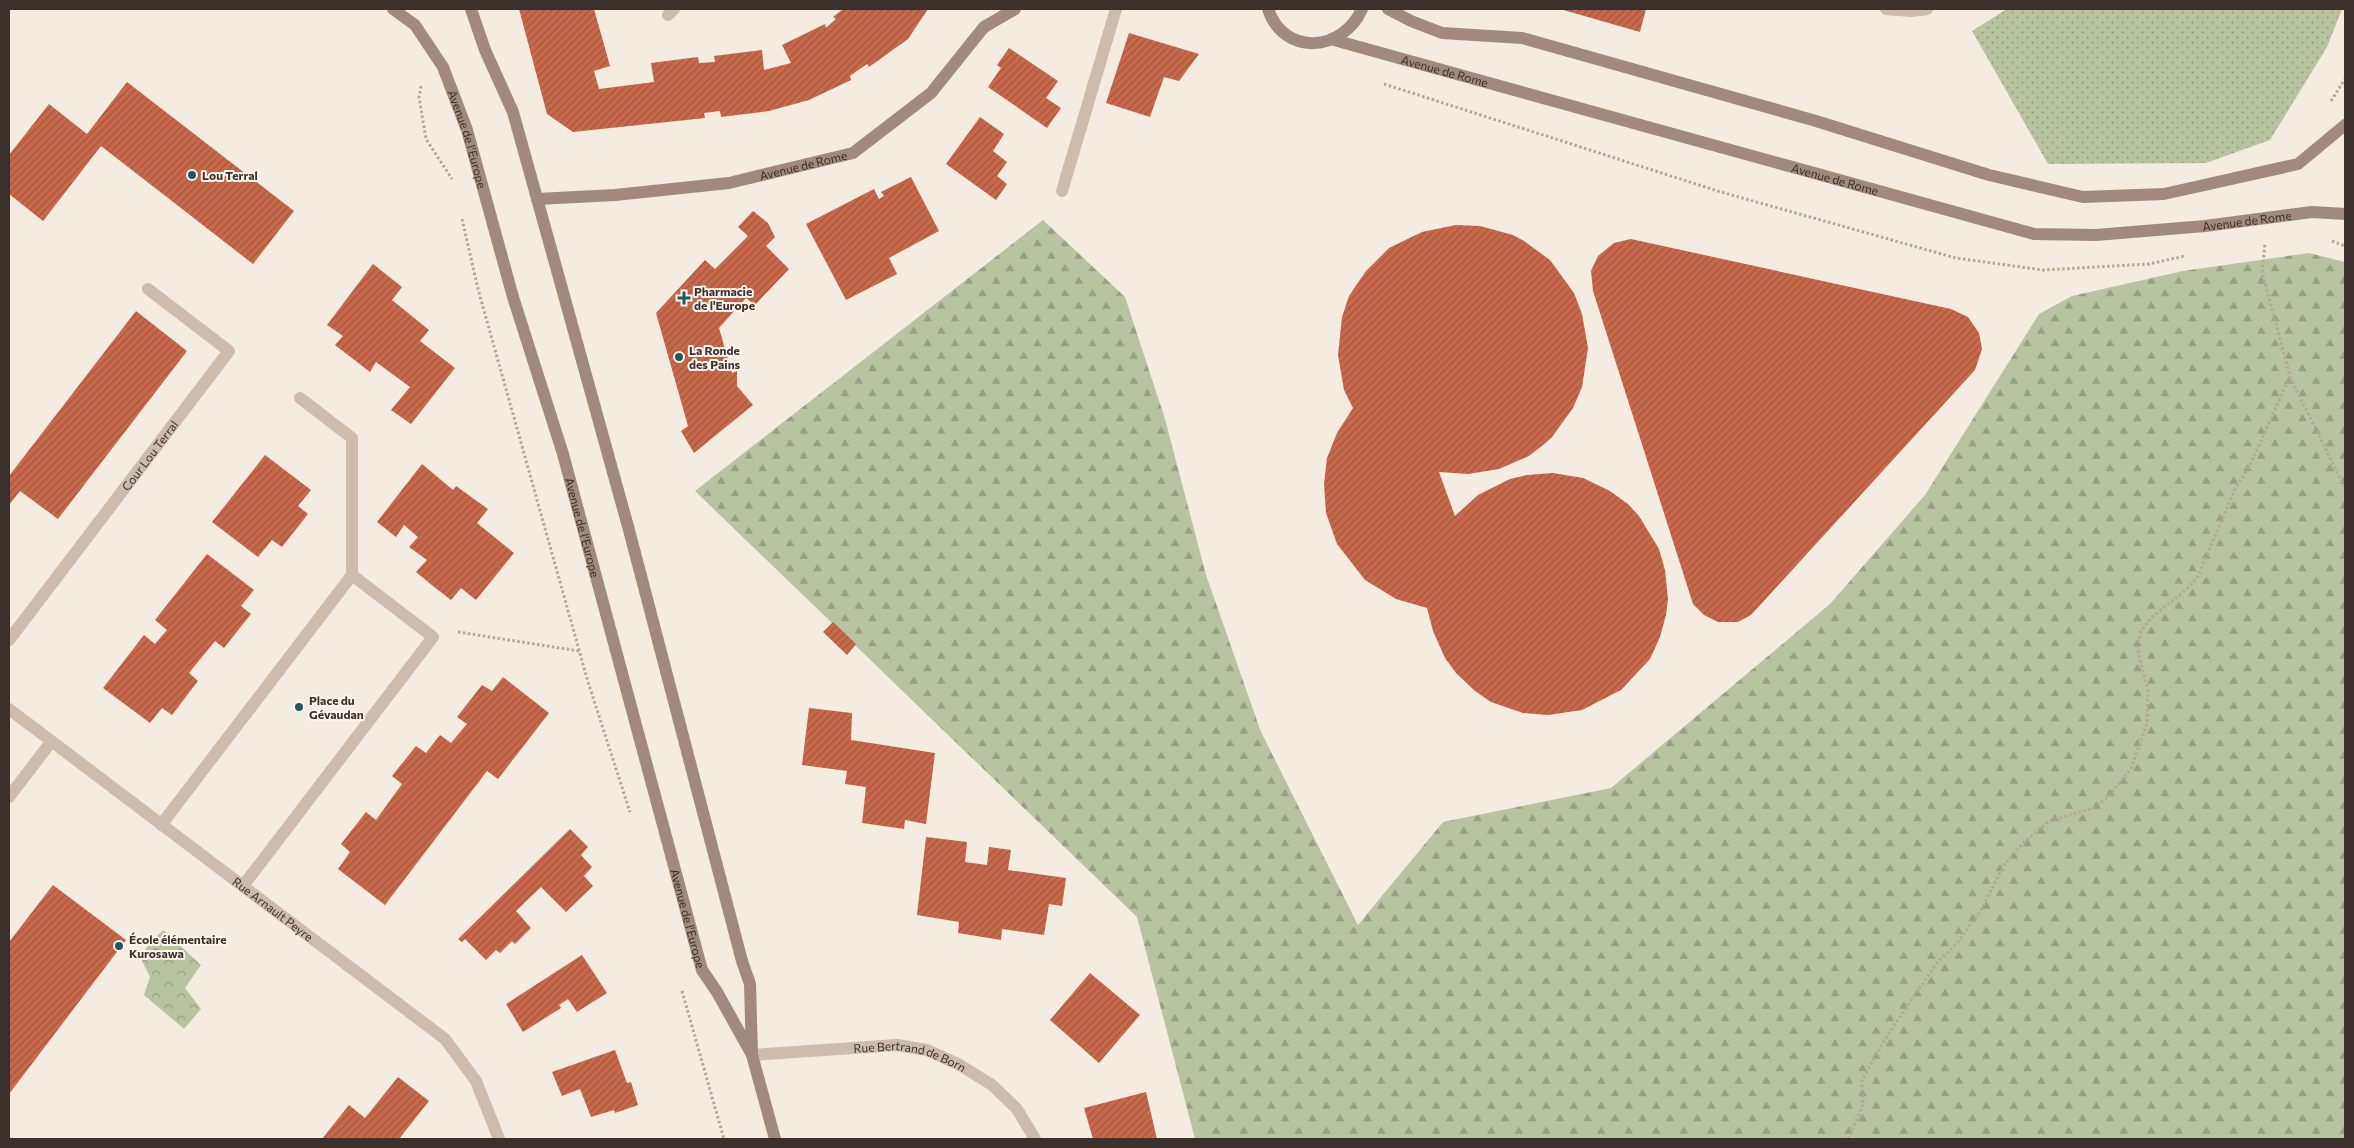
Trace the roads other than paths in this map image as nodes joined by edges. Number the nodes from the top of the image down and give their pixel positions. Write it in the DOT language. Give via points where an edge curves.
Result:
graph roads {
  1 [pos="393,9"];
  2 [pos="471,9"];
  3 [pos="1014,9"];
  4 [pos="1116,9"];
  5 [pos="1268,9"];
  6 [pos="1362,9"];
  7 [pos="1388,9"];
  8 [pos="1886,9"];
  9 [pos="1927,9"];
  10 [pos="1334,40"];
  11 [pos="2345,124"];
  12 [pos="1062,191"];
  13 [pos="536,199"];
  14 [pos="2345,214"];
  15 [pos="148,289"];
  16 [pos="300,398"];
  17 [pos="352,575"];
  18 [pos="9,640"];
  19 [pos="9,709"];
  20 [pos="51,742"];
  21 [pos="9,797"];
  22 [pos="161,825"];
  23 [pos="243,886"];
  24 [pos="752,1055"];
  25 [pos="499,1139"];
  26 [pos="775,1139"];
  27 [pos="1034,1139"];
  1 -- 24 [label="main road, Avenue de l'Europe" via="415,25 443,67 468,130 514,296 563,454 702,970"];
  2 -- 13 [label="main road, Avenue de l'Europe" via="485,50 513,112"];
  3 -- 13 [label="main road, Avenue de Rome" via="984,27 931,93 853,153 729,183 615,195"];
  4 -- 12 [label="street"];
  5 -- 10 [label="main road" via="1280,29 1292,38 1307,43"];
  6 -- 10 [label="main road" via="1356,22"];
  7 -- 11 [label="main road" via="1442,32 1522,38 1989,175 2083,197 2164,194 2298,164"];
  8 -- 9 [label="street"];
  10 -- 14 [label="main road, Avenue de Rome" via="2034,234 2096,235 2205,226 2312,212"];
  13 -- 24 [label="main road, Avenue de l'Europe" via="629,530 750,984"];
  15 -- 18 [label="street, Cour Lou Terral" via="229,351"];
  16 -- 17 [label="street" via="352,438"];
  17 -- 22 [label="street"];
  17 -- 23 [label="street" via="433,637"];
  19 -- 20 [label="street, Rue Arnault Peyre"];
  20 -- 21 [label="street"];
  20 -- 22 [label="street, Rue Arnault Peyre"];
  22 -- 23 [label="street, Rue Arnault Peyre"];
  23 -- 25 [label="street, Rue Arnault Peyre" via="446,1039 476,1081"];
  24 -- 26 [label="main road, Avenue de l'Europe"];
  24 -- 27 [label="street, Rue Bertrand de Born" via="897,1045 927,1050 992,1085 1017,1109"];
}
